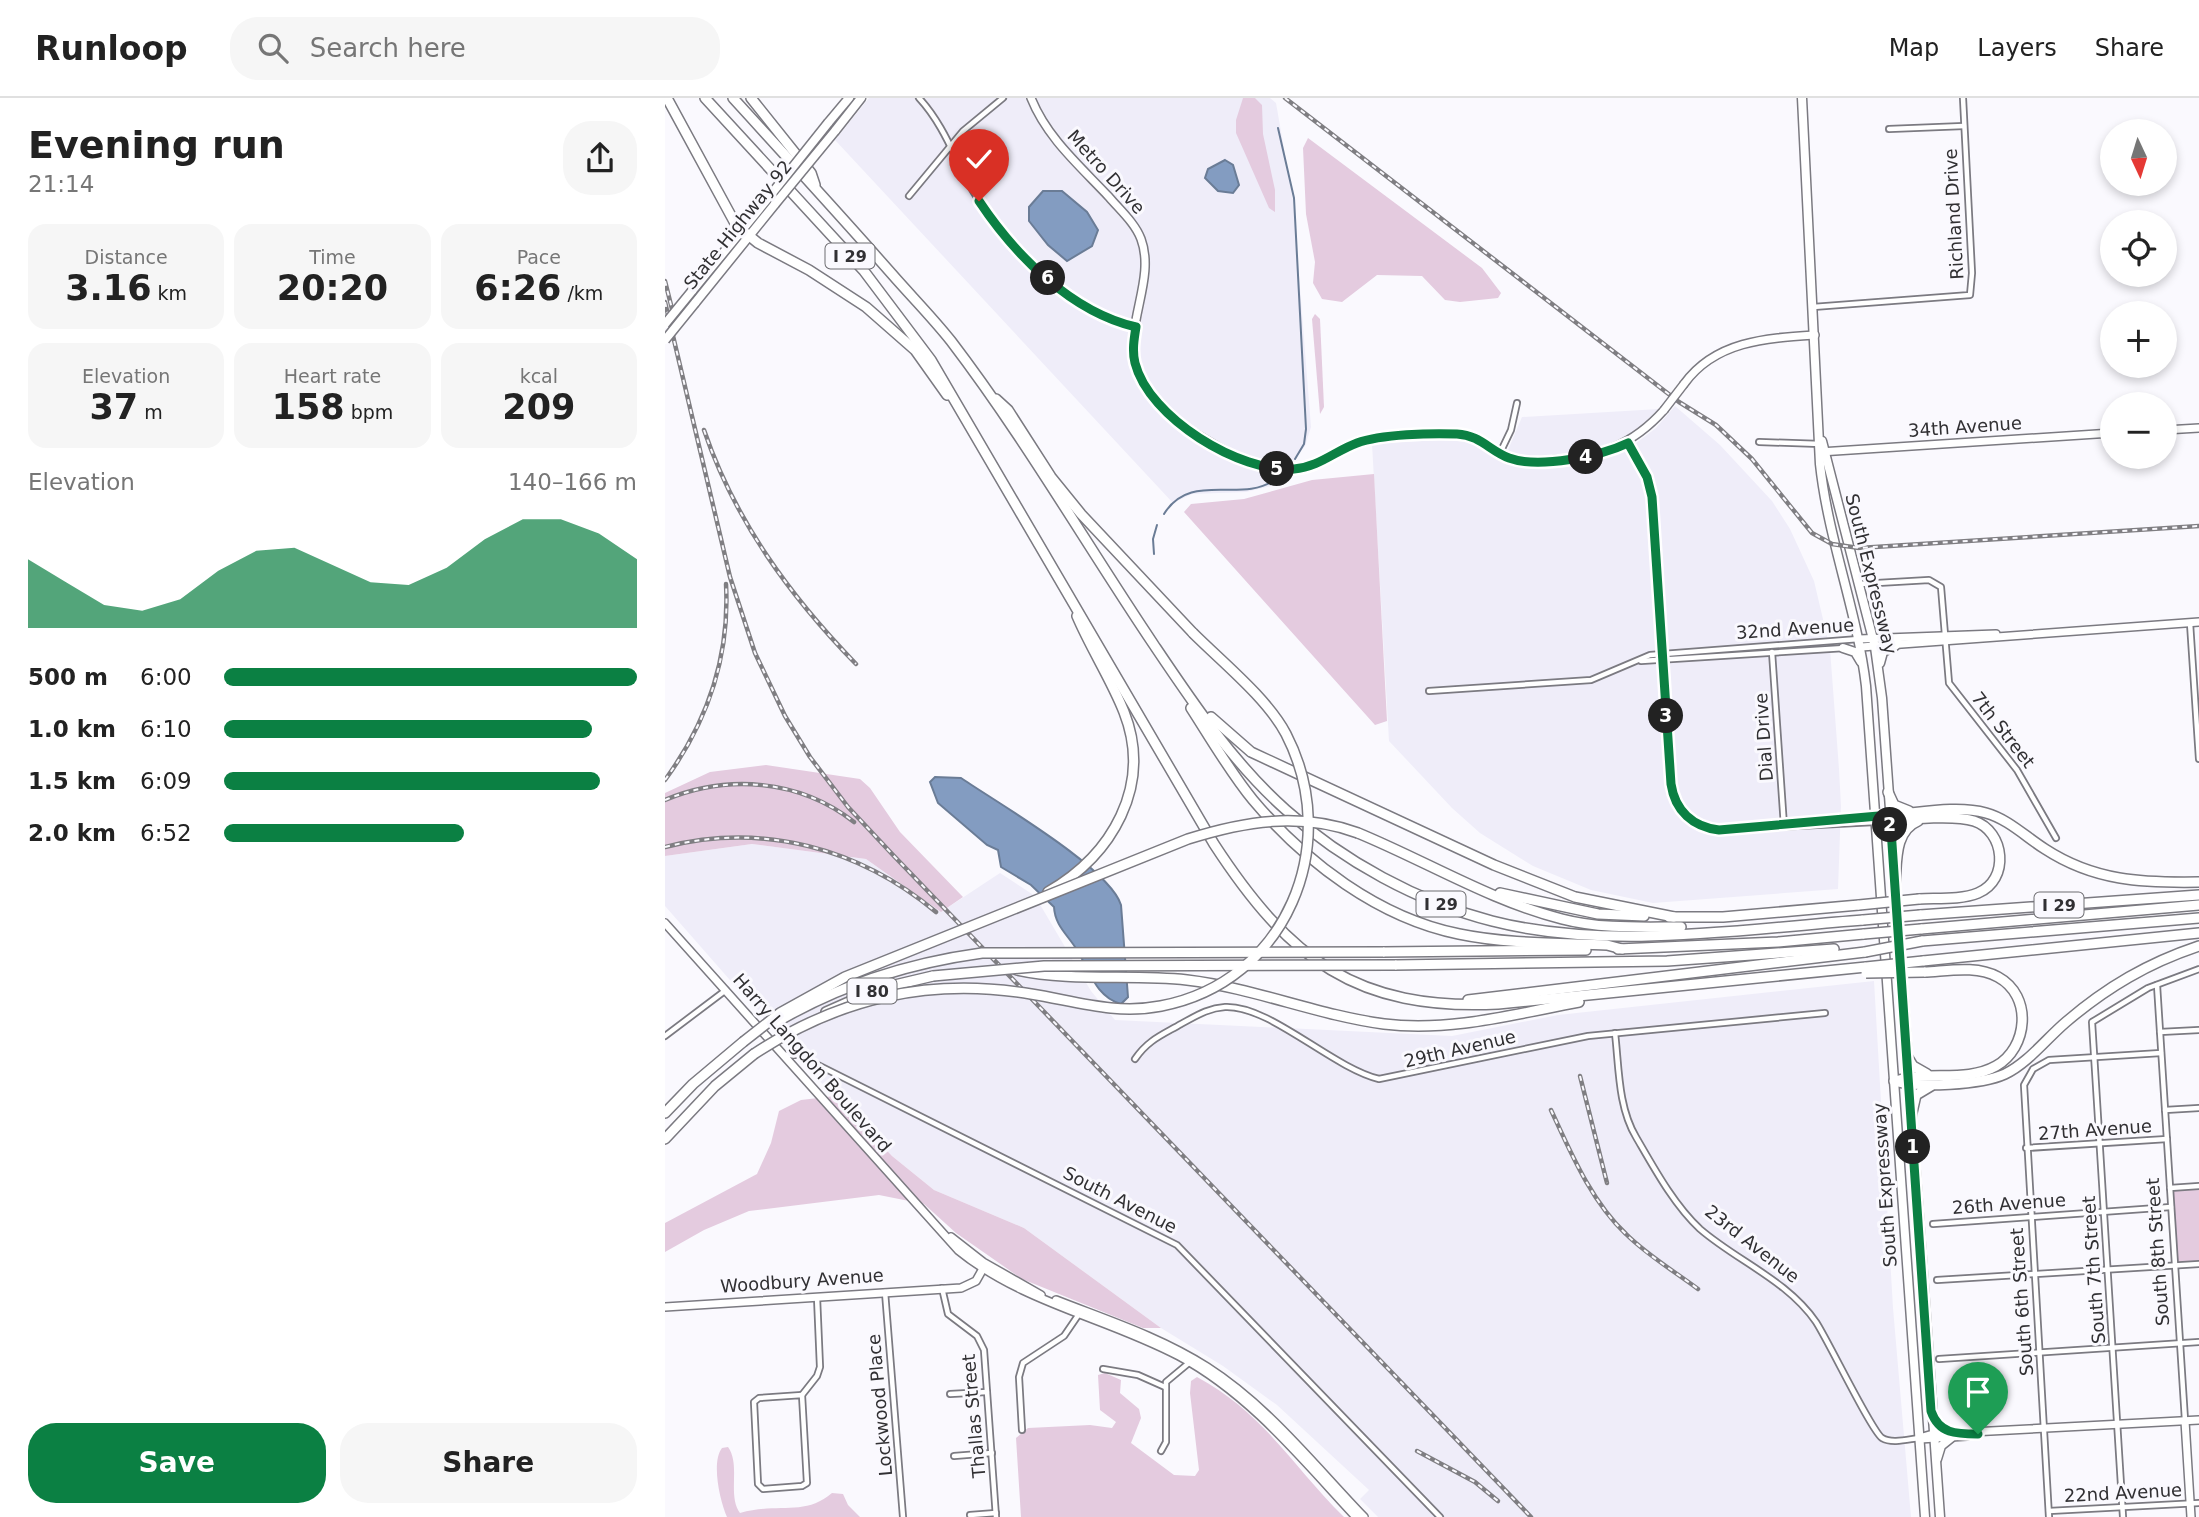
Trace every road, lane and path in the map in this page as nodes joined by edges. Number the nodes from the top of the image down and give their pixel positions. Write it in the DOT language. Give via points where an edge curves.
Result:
graph roads {
  1 [pos="667,98"];
  2 [pos="705,98"];
  3 [pos="733,98"];
  4 [pos="751,98"];
  5 [pos="849,98"];
  6 [pos="861,98"];
  7 [pos="919,98"];
  8 [pos="1003,98"];
  9 [pos="1031,98"];
  10 [pos="1802,98"];
  11 [pos="1963,98"];
  12 [pos="1964,125"];
  13 [pos="1889,129"];
  14 [pos="951,145"];
  15 [pos="816,187"];
  16 [pos="909,197"];
  17 [pos="746,233"];
  18 [pos="1813,307"];
  19 [pos="665,324"];
  20 [pos="1136,327"];
  21 [pos="1815,335"];
  22 [pos="665,340"];
  23 [pos="984,388"];
  24 [pos="1517,403"];
  25 [pos="2199,428"];
  26 [pos="974,429"];
  27 [pos="2177,429"];
  28 [pos="2100,434"];
  29 [pos="1759,442"];
  30 [pos="1628,443"];
  31 [pos="1822,446"];
  32 [pos="1500,453"];
  33 [pos="1860,584"];
  34 [pos="1069,591"];
  35 [pos="2190,622"];
  36 [pos="2199,622"];
  37 [pos="1944,638"];
  38 [pos="1860,643"];
  39 [pos="1874,643"];
  40 [pos="1772,646"];
  41 [pos="1895,646"];
  42 [pos="1843,648"];
  43 [pos="1772,653"];
  44 [pos="1662,654"];
  45 [pos="1161,655"];
  46 [pos="1636,661"];
  47 [pos="1663,661"];
  48 [pos="1864,671"];
  49 [pos="1879,677"];
  50 [pos="1178,680"];
  51 [pos="1429,691"];
  52 [pos="2199,759"];
  53 [pos="1888,792"];
  54 [pos="1924,816"];
  55 [pos="1876,818"];
  56 [pos="1890,818"];
  57 [pos="1784,826"];
  58 [pos="2056,838"];
  59 [pos="2199,882"];
  60 [pos="1472,884"];
  61 [pos="1895,884"];
  62 [pos="2199,895"];
  63 [pos="1034,900"];
  64 [pos="2199,905"];
  65 [pos="1674,917"];
  66 [pos="2199,918"];
  67 [pos="665,923"];
  68 [pos="1787,926"];
  69 [pos="2199,933"];
  70 [pos="2199,946"];
  71 [pos="1622,949"];
  72 [pos="1865,949"];
  73 [pos="1008,968"];
  74 [pos="2199,969"];
  75 [pos="1866,970"];
  76 [pos="2157,985"];
  77 [pos="726,989"];
  78 [pos="1649,990"];
  79 [pos="1380,993"];
  80 [pos="1825,1013"];
  81 [pos="815,1017"];
  82 [pos="2199,1030"];
  83 [pos="2160,1032"];
  84 [pos="1615,1033"];
  85 [pos="665,1037"];
  86 [pos="743,1042"];
  87 [pos="2161,1053"];
  88 [pos="785,1055"];
  89 [pos="1907,1056"];
  90 [pos="2094,1058"];
  91 [pos="1135,1059"];
  92 [pos="1945,1079"];
  93 [pos="1894,1081"];
  94 [pos="1909,1081"];
  95 [pos="2199,1108"];
  96 [pos="2165,1110"];
  97 [pos="665,1113"];
  98 [pos="1911,1117"];
  99 [pos="665,1139"];
  100 [pos="2167,1139"];
  101 [pos="2100,1143"];
  102 [pos="2026,1148"];
  103 [pos="2199,1186"];
  104 [pos="2170,1188"];
  105 [pos="2171,1207"];
  106 [pos="2104,1212"];
  107 [pos="2030,1216"];
  108 [pos="934,1224"];
  109 [pos="1934,1224"];
  110 [pos="971,1260"];
  111 [pos="2199,1264"];
  112 [pos="983,1266"];
  113 [pos="2175,1266"];
  114 [pos="2108,1270"];
  115 [pos="992,1275"];
  116 [pos="2034,1275"];
  117 [pos="976,1277"];
  118 [pos="1937,1280"];
  119 [pos="942,1287"];
  120 [pos="885,1291"];
  121 [pos="817,1296"];
  122 [pos="665,1307"];
  123 [pos="1079,1312"];
  124 [pos="2199,1342"];
  125 [pos="2180,1344"];
  126 [pos="2113,1348"];
  127 [pos="2039,1352"];
  128 [pos="1939,1359"];
  129 [pos="1191,1360"];
  130 [pos="1103,1369"];
  131 [pos="1165,1387"];
  132 [pos="987,1392"];
  133 [pos="950,1394"];
  134 [pos="802,1395"];
  135 [pos="1931,1411"];
  136 [pos="2199,1420"];
  137 [pos="2185,1421"];
  138 [pos="2117,1426"];
  139 [pos="1022,1430"];
  140 [pos="2044,1430"];
  141 [pos="1953,1436"];
  142 [pos="1933,1437"];
  143 [pos="1919,1438"];
  144 [pos="1161,1451"];
  145 [pos="992,1453"];
  146 [pos="954,1456"];
  147 [pos="1935,1469"];
  148 [pos="2195,1503"];
  149 [pos="2122,1507"];
  150 [pos="2049,1514"];
  151 [pos="970,1515"];
  152 [pos="996,1515"];
  153 [pos="903,1517"];
  154 [pos="1356,1517"];
  155 [pos="1364,1517"];
  156 [pos="1440,1517"];
  157 [pos="1925,1517"];
  158 [pos="1940,1517"];
  159 [pos="2123,1517"];
  160 [pos="2191,1517"];
  1 -- 17 [label="highway"];
  2 -- 26 [label="highway, I 29" via="864,271 931,360"];
  3 -- 15 [label="highway, I 29"];
  4 -- 15 [label="highway" via="811,173"];
  5 -- 17 [label="main road, State Highway 92, bridge" via="769,197"];
  6 -- 17 [label="main road, State Highway 92, bridge"];
  7 -- 14 [label="street"];
  8 -- 14 [label="street"];
  9 -- 20 [label="main road, Metro Drive" via="1057,141 1128,218 1141,239 1144,260"];
  10 -- 18 [label="main road, South Expressway"];
  11 -- 12 [label="street, Richland Drive"];
  12 -- 13 [label="street"];
  12 -- 18 [label="street, Richland Drive" via="1970,295"];
  14 -- 16 [label="street"];
  14 -- 20 [label="street" via="986,212 1028,261 1093,310"];
  15 -- 23 [label="highway, I 29" via="949,339"];
  17 -- 19 [label="main road, State Highway 92, bridge"];
  17 -- 22 [label="main road, State Highway 92, bridge"];
  17 -- 26 [label="highway" via="883,320 915,350"];
  18 -- 21 [label="main road, South Expressway"];
  20 -- 32 [label="main road, Metro Drive" via="1135,364 1153,398 1178,423 1232,456 1268,468 1299,468 1372,439 1465,435"];
  21 -- 30 [label="main road, bridge" via="1735,346 1709,360"];
  21 -- 31 [label="main road, South Expressway"];
  23 -- 45 [label="highway, I 29"];
  23 -- 81 [label="highway, bridge" via="1008,410 1081,514 1284,731 1305,789 1311,826 1306,864 1283,920 1253,958 1206,991 1150,1008 1100,1009 968,988 894,995"];
  24 -- 32 [label="street"];
  25 -- 27 [label="main road"];
  26 -- 34 [label="highway, I 29"];
  28 -- 31 [label="main road, 34th Avenue"];
  29 -- 31 [label="street"];
  30 -- 32 [label="main road, Metro Drive" via="1581,458 1523,461"];
  30 -- 44 [label="street" via="1651,491"];
  31 -- 33 [label="main road, South Expressway"];
  31 -- 38 [label="main road, South Expressway" via="1829,517"];
  33 -- 37 [label="street, 7th Street" via="1935,582 1943,594"];
  33 -- 39 [label="main road, South Expressway"];
  34 -- 63 [label="highway, bridge" via="1128,725 1134,760 1130,794 1118,824 1094,858"];
  34 -- 79 [label="highway, I 29" via="1251,899 1295,946 1325,967"];
  35 -- 36 [label="main road, 32nd Avenue"];
  35 -- 37 [label="main road, 32nd Avenue"];
  35 -- 52 [label="street"];
  37 -- 39 [label="main road, 32nd Avenue"];
  37 -- 41 [label="main road, 32nd Avenue"];
  37 -- 58 [label="street, 7th Street" via="1951,687 2017,770"];
  38 -- 39 [label="main road, 32nd Avenue"];
  38 -- 40 [label="street, 32nd Avenue"];
  38 -- 42 [label="street, 32nd Avenue"];
  38 -- 48 [label="main road, South Expressway"];
  39 -- 41 [label="main road, 32nd Avenue"];
  39 -- 49 [label="main road, South Expressway"];
  40 -- 43 [label="street, Dial Drive"];
  40 -- 44 [label="street, 32nd Avenue"];
  41 -- 49 [label="main road" via="1882,655"];
  42 -- 43 [label="street, 32nd Avenue"];
  42 -- 48 [label="main road" via="1857,654"];
  43 -- 47 [label="street, 32nd Avenue"];
  43 -- 57 [label="street, Dial Drive"];
  44 -- 46 [label="street, 32nd Avenue"];
  44 -- 47 [label="street"];
  45 -- 50 [label="highway, I 29"];
  45 -- 71 [label="highway" via="1254,801 1344,883 1385,909 1458,934"];
  46 -- 47 [label="street, 32nd Avenue"];
  46 -- 51 [label="street, 32nd Avenue" via="1591,680"];
  47 -- 57 [label="street" via="1675,801 1686,816 1717,830"];
  48 -- 55 [label="main road, South Expressway"];
  49 -- 53 [label="main road, South Expressway"];
  50 -- 65 [label="highway" via="1214,721 1251,752 1371,810 1575,897"];
  50 -- 68 [label="highway, I 29" via="1231,753 1287,811 1353,860 1440,904 1503,923 1605,936"];
  53 -- 54 [label="highway" via="1896,807"];
  53 -- 56 [label="main road, South Expressway"];
  54 -- 56 [label="highway"];
  54 -- 59 [label="highway" via="1966,811 1994,816 2070,863 2109,878 2141,883"];
  54 -- 61 [label="highway" via="1901,838"];
  54 -- 65 [label="highway, bridge" via="1980,824 1996,840 2000,862 1994,879 1977,893 1723,917"];
  55 -- 56 [label="highway"];
  55 -- 57 [label="street"];
  55 -- 93 [label="main road, South Expressway"];
  56 -- 61 [label="main road, South Expressway"];
  60 -- 63 [label="highway, bridge" via="1358,833 1300,820 1247,822 1188,839"];
  60 -- 65 [label="highway" via="1524,900 1598,914"];
  60 -- 68 [label="highway" via="1522,908 1610,926"];
  61 -- 89 [label="main road, South Expressway"];
  62 -- 68 [label="highway, I 29, bridge"];
  63 -- 86 [label="highway, bridge" via="845,977 780,1013"];
  64 -- 71 [label="highway, bridge" via="1778,942"];
  66 -- 72 [label="highway, bridge"];
  67 -- 77 [label="main road, Harry Langdon Boulevard"];
  69 -- 75 [label="highway, I 29, bridge"];
  70 -- 92 [label="highway" via="2124,978 2010,1072 1993,1078"];
  71 -- 86 [label="highway, bridge" via="1023,951 944,958 841,990"];
  72 -- 73 [label="highway, bridge" via="1667,961"];
  72 -- 79 [label="highway" via="1477,999"];
  73 -- 78 [label="highway, bridge" via="1187,980 1384,1024 1423,1026 1462,1024"];
  73 -- 81 [label="highway, I 80, bridge" via="905,982"];
  74 -- 76 [label="street"];
  75 -- 78 [label="highway, I 29"];
  75 -- 92 [label="highway, bridge" via="1965,970 1999,977 2010,986 2022,1010 2017,1042 2002,1062 1985,1071"];
  76 -- 83 [label="street, South 8th Street"];
  76 -- 90 [label="street, South 7th Street" via="2092,1022"];
  77 -- 85 [label="street"];
  77 -- 88 [label="main road, Harry Langdon Boulevard"];
  78 -- 79 [label="highway, I 29" via="1472,1006 1429,1004"];
  80 -- 84 [label="street, 29th Avenue"];
  81 -- 99 [label="highway, I 80, bridge" via="754,1054 715,1086"];
  82 -- 83 [label="street"];
  83 -- 87 [label="street, South 8th Street"];
  84 -- 91 [label="street, 29th Avenue" via="1379,1079 1357,1073 1250,1010 1227,1007 1206,1010 1158,1035"];
  84 -- 143 [label="street, 23rd Avenue" via="1627,1115 1662,1180 1699,1228 1797,1298 1839,1360 1882,1438"];
  86 -- 97 [label="highway"];
  87 -- 90 [label="street"];
  87 -- 96 [label="street, South 8th Street"];
  88 -- 108 [label="main road, Harry Langdon Boulevard"];
  88 -- 156 [label="street, South Avenue" via="798,1055 1177,1245"];
  89 -- 92 [label="highway" via="1919,1071"];
  89 -- 94 [label="main road, South Expressway"];
  90 -- 101 [label="street, South 7th Street"];
  90 -- 102 [label="street, South 6th Street" via="2042,1063 2033,1069 2024,1085"];
  92 -- 94 [label="highway"];
  92 -- 98 [label="highway" via="1919,1091"];
  93 -- 94 [label="highway"];
  93 -- 143 [label="main road, South Expressway"];
  94 -- 98 [label="main road, South Expressway"];
  95 -- 96 [label="street, 27th Avenue"];
  96 -- 100 [label="street, South 8th Street"];
  98 -- 135 [label="main road, South Expressway"];
  100 -- 101 [label="street, 27th Avenue"];
  100 -- 104 [label="street, South 8th Street"];
  101 -- 102 [label="street, 27th Avenue"];
  101 -- 106 [label="street, South 7th Street"];
  102 -- 107 [label="street, South 6th Street"];
  103 -- 104 [label="street"];
  104 -- 105 [label="street, South 8th Street"];
  105 -- 106 [label="street, 26th Avenue"];
  105 -- 113 [label="street, South 8th Street"];
  106 -- 107 [label="street, 26th Avenue"];
  106 -- 114 [label="street, South 7th Street"];
  107 -- 109 [label="street, 26th Avenue"];
  107 -- 116 [label="street, South 6th Street"];
  108 -- 110 [label="main road, Harry Langdon Boulevard"];
  108 -- 112 [label="main road, Harry Langdon Boulevard"];
  110 -- 112 [label="main road, Harry Langdon Boulevard"];
  110 -- 117 [label="main road"];
  111 -- 113 [label="street"];
  112 -- 115 [label="main road, Harry Langdon Boulevard"];
  112 -- 117 [label="main road"];
  112 -- 123 [label="main road, Harry Langdon Boulevard"];
  113 -- 114 [label="street"];
  113 -- 125 [label="street, South 8th Street"];
  114 -- 116 [label="street"];
  114 -- 126 [label="street, South 7th Street"];
  115 -- 117 [label="main road, Woodbury Avenue"];
  115 -- 123 [label="main road, Harry Langdon Boulevard"];
  116 -- 118 [label="street"];
  116 -- 127 [label="street, South 6th Street"];
  117 -- 119 [label="main road, Woodbury Avenue" via="964,1287"];
  119 -- 120 [label="main road, Woodbury Avenue"];
  119 -- 132 [label="street, Thallas Street" via="947,1314 982,1344"];
  120 -- 121 [label="main road, Woodbury Avenue"];
  120 -- 153 [label="street, Lockwood Place"];
  121 -- 122 [label="main road, Woodbury Avenue"];
  121 -- 134 [label="street" via="820,1367"];
  123 -- 129 [label="main road, Harry Langdon Boulevard"];
  123 -- 139 [label="street" via="1065,1336 1023,1363 1019,1377"];
  124 -- 125 [label="street"];
  125 -- 126 [label="street"];
  125 -- 137 [label="street, South 8th Street"];
  126 -- 127 [label="street"];
  126 -- 138 [label="street, South 7th Street"];
  127 -- 128 [label="street"];
  127 -- 140 [label="street, South 6th Street"];
  129 -- 131 [label="street"];
  129 -- 154 [label="main road, Harry Langdon Boulevard" via="1255,1411"];
  129 -- 155 [label="main road, Harry Langdon Boulevard" via="1261,1408"];
  130 -- 131 [label="street" via="1138,1375"];
  131 -- 144 [label="street" via="1166,1442"];
  132 -- 133 [label="street"];
  132 -- 145 [label="street, Thallas Street"];
  134 -- 134 [label="street" via="754,1402 758,1484 763,1489 807,1483"];
  135 -- 141 [label="main road" via="1940,1428"];
  135 -- 142 [label="main road, South Expressway"];
  136 -- 137 [label="main road, 23rd Avenue"];
  137 -- 138 [label="main road, 23rd Avenue"];
  137 -- 148 [label="main road, South 8th Street"];
  138 -- 140 [label="main road, 23rd Avenue"];
  138 -- 149 [label="street, South 7th Street"];
  140 -- 141 [label="main road, 23rd Avenue"];
  140 -- 150 [label="street, South 6th Street"];
  141 -- 142 [label="main road, 23rd Avenue"];
  141 -- 147 [label="main road" via="1939,1450"];
  142 -- 143 [label="main road, 23rd Avenue"];
  142 -- 147 [label="main road, South Expressway"];
  143 -- 157 [label="main road, South Expressway"];
  145 -- 146 [label="street"];
  145 -- 152 [label="street, Thallas Street"];
  147 -- 158 [label="main road, South Expressway"];
  148 -- 149 [label="street, 22nd Avenue"];
  148 -- 160 [label="main road, South 8th Street"];
  149 -- 150 [label="street, 22nd Avenue"];
  149 -- 159 [label="street, South 7th Street"];
  151 -- 152 [label="street"];
}
